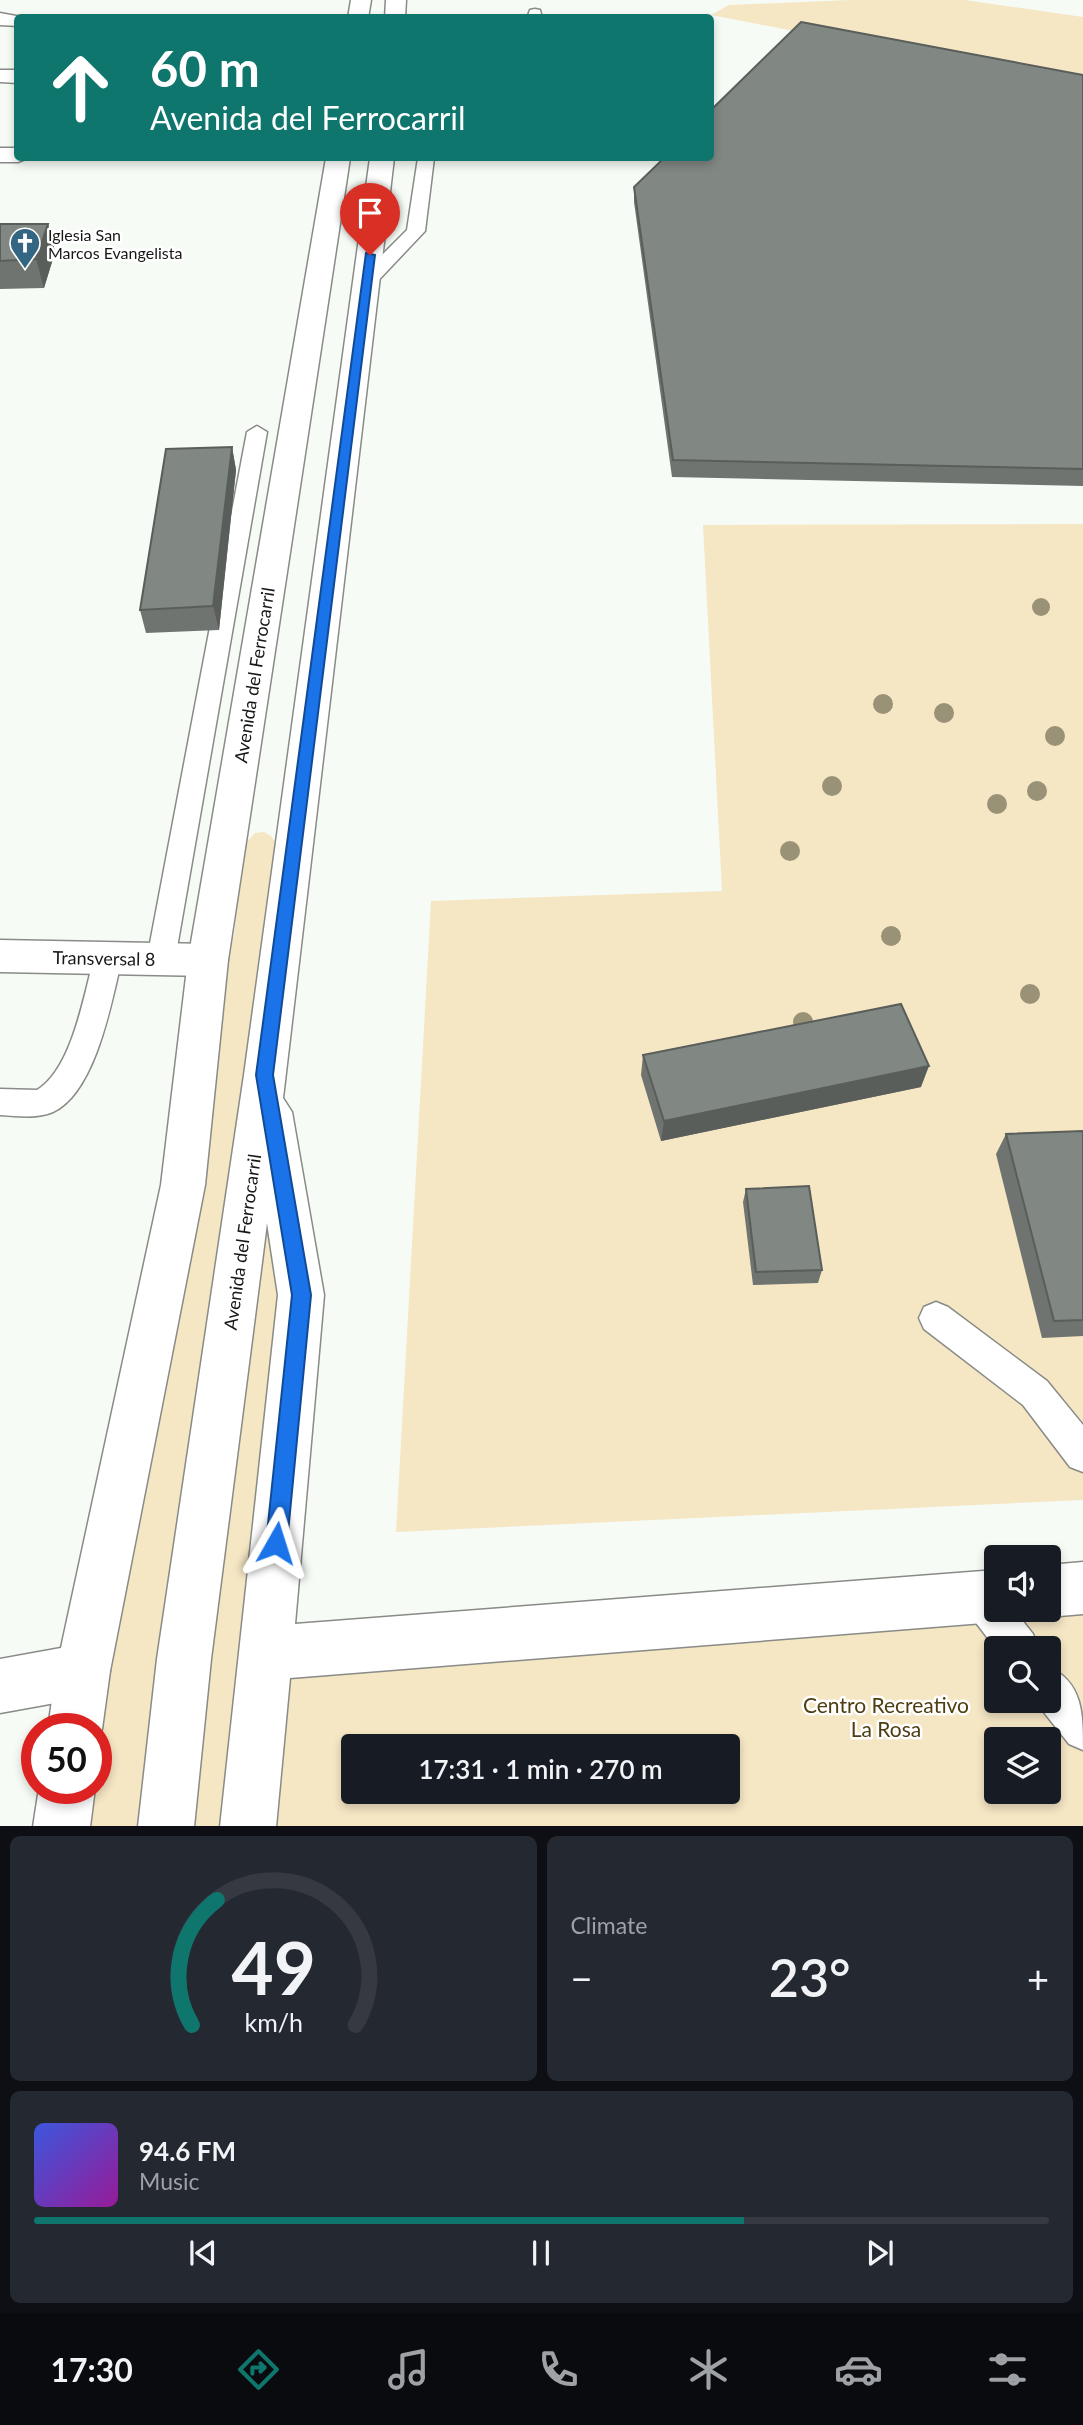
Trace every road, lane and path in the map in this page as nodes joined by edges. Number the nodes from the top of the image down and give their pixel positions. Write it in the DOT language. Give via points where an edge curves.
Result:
graph roads {
  1 [pos="338,161"];
  2 [pos="382,161"];
  3 [pos="425,161"];
  4 [pos="366,282"];
  5 [pos="257,432"];
  6 [pos="0,956"];
  7 [pos="108,958"];
  8 [pos="161,959"];
  9 [pos="208,960"];
  10 [pos="265,1075"];
  11 [pos="0,1102"];
  12 [pos="936,1318"];
  13 [pos="1083,1454"];
  14 [pos="1083,1588"];
  15 [pos="1061,1590"];
  16 [pos="984,1597"];
  17 [pos="265,1653"];
  18 [pos="83,1671"];
  19 [pos="0,1686"];
  20 [pos="1061,1702"];
  21 [pos="77,1713"];
  22 [pos="1083,1730"];
  23 [pos="166,1826"];
  24 [pos="248,1826"];
  1 -- 9 [label="main road, Avenida del Ferrocarril"];
  2 -- 4 [label="main road, Avenida del Ferrocarril"];
  3 -- 4 [label="lane" via="416,231"];
  4 -- 10 [label="main road, Avenida del Ferrocarril"];
  5 -- 8 [label="lane"];
  6 -- 7 [label="main road, Transversal 8"];
  7 -- 8 [label="main road, Transversal 8"];
  7 -- 11 [label="lane" via="84,1049 61,1089 45,1102"];
  8 -- 9 [label="main road, Transversal 8"];
  9 -- 18 [label="main road, Avenida del Ferrocarril" via="183,1185"];
  10 -- 17 [label="main road" via="301,1295"];
  10 -- 23 [label="main road, Avenida del Ferrocarril" via="184,1659"];
  12 -- 13 [label="lane" via="1035,1393"];
  14 -- 15 [label="main road"];
  16 -- 17 [label="main road"];
  17 -- 24 [label="main road"];
  18 -- 19 [label="main road"];
  18 -- 21 [label="main road, Avenida del Ferrocarril"];
  20 -- 22 [label="lane"];
}
